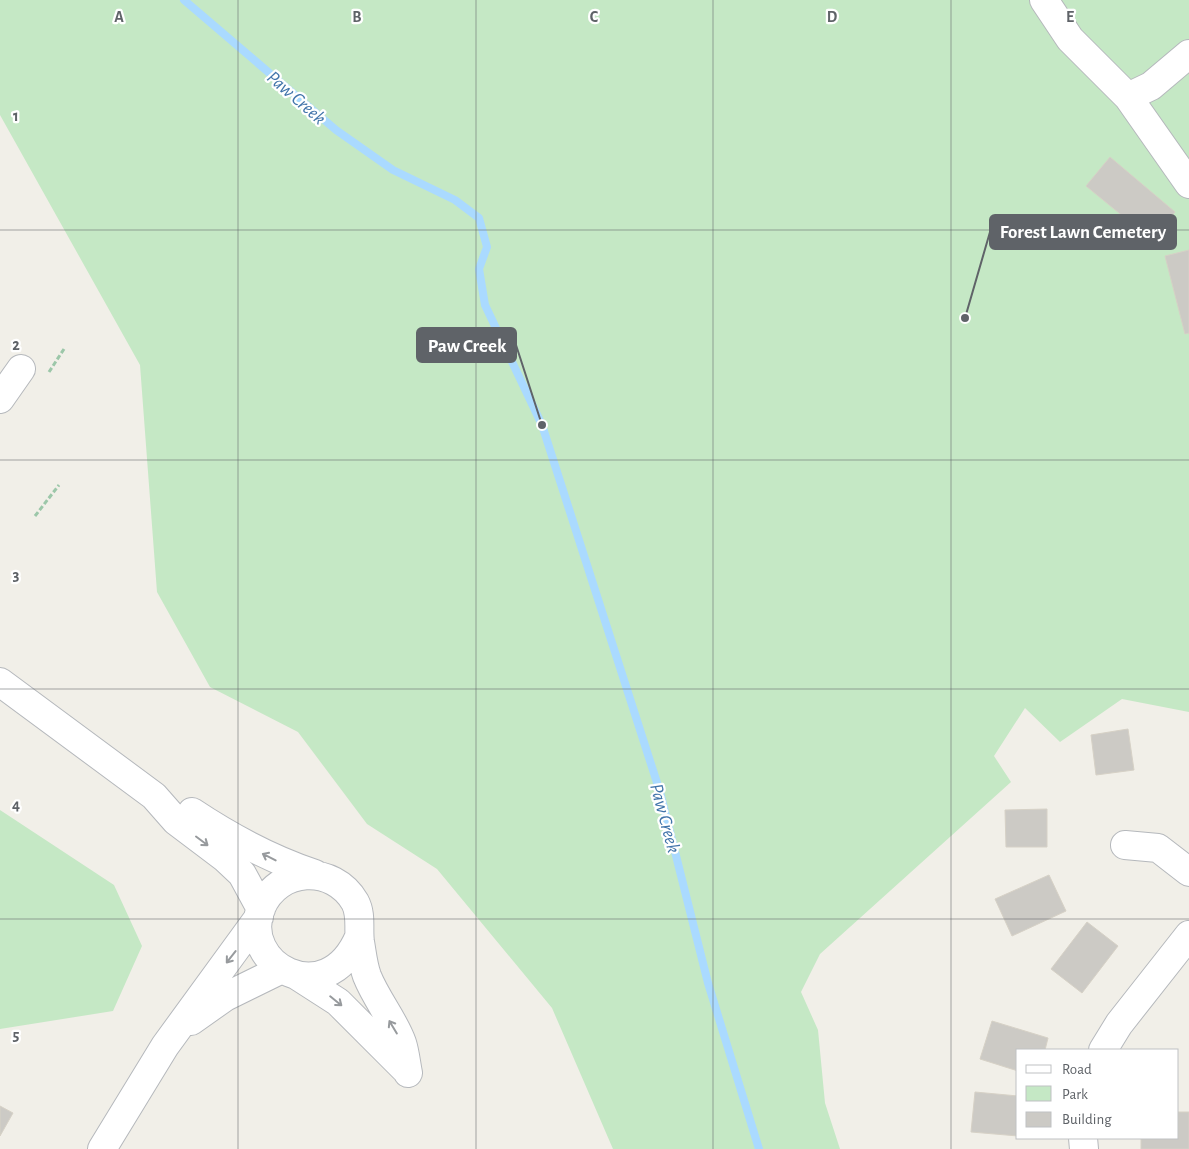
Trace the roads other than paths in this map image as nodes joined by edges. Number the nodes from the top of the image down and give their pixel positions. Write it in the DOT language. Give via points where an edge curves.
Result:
graph roads {
  1 [pos="1044,0"];
  2 [pos="1189,54"];
  3 [pos="1128,97"];
  4 [pos="1189,184"];
  5 [pos="33,373"];
  6 [pos="0,400"];
  7 [pos="0,682"];
  8 [pos="154,796"];
  9 [pos="1125,845"];
  10 [pos="1189,872"];
  11 [pos="315,874"];
  12 [pos="260,913"];
  13 [pos="1189,935"];
  14 [pos="359,937"];
  15 [pos="289,972"];
  16 [pos="181,1026"];
  17 [pos="1104,1049"];
  18 [pos="102,1149"];
  1 -- 3 [label="street" via="1070,39"];
  2 -- 3 [label="street" via="1151,86"];
  3 -- 4 [label="street"];
  5 -- 6 [label="street"];
  7 -- 8 [label="street"];
  11 -- 8 [label="street, one-way" via="278,862 222,832 184,806"];
  8 -- 12 [label="street, one-way" via="176,821 242,874"];
  9 -- 10 [label="street" via="1158,848"];
  11 -- 12 [label="street" via="282,882 269,894"];
  11 -- 14 [label="street" via="346,889 356,903"];
  12 -- 15 [label="street" via="261,943 269,958"];
  12 -- 16 [label="street, one-way"];
  13 -- 17 [label="street" via="1119,1024"];
  14 -- 15 [label="street" via="341,966 319,975"];
  15 -- 14 [label="street, one-way" via="338,1002 408,1073 402,1042 367,975"];
  15 -- 16 [label="street" via="225,997 206,1013"];
  16 -- 18 [label="street" via="165,1046"];
}
